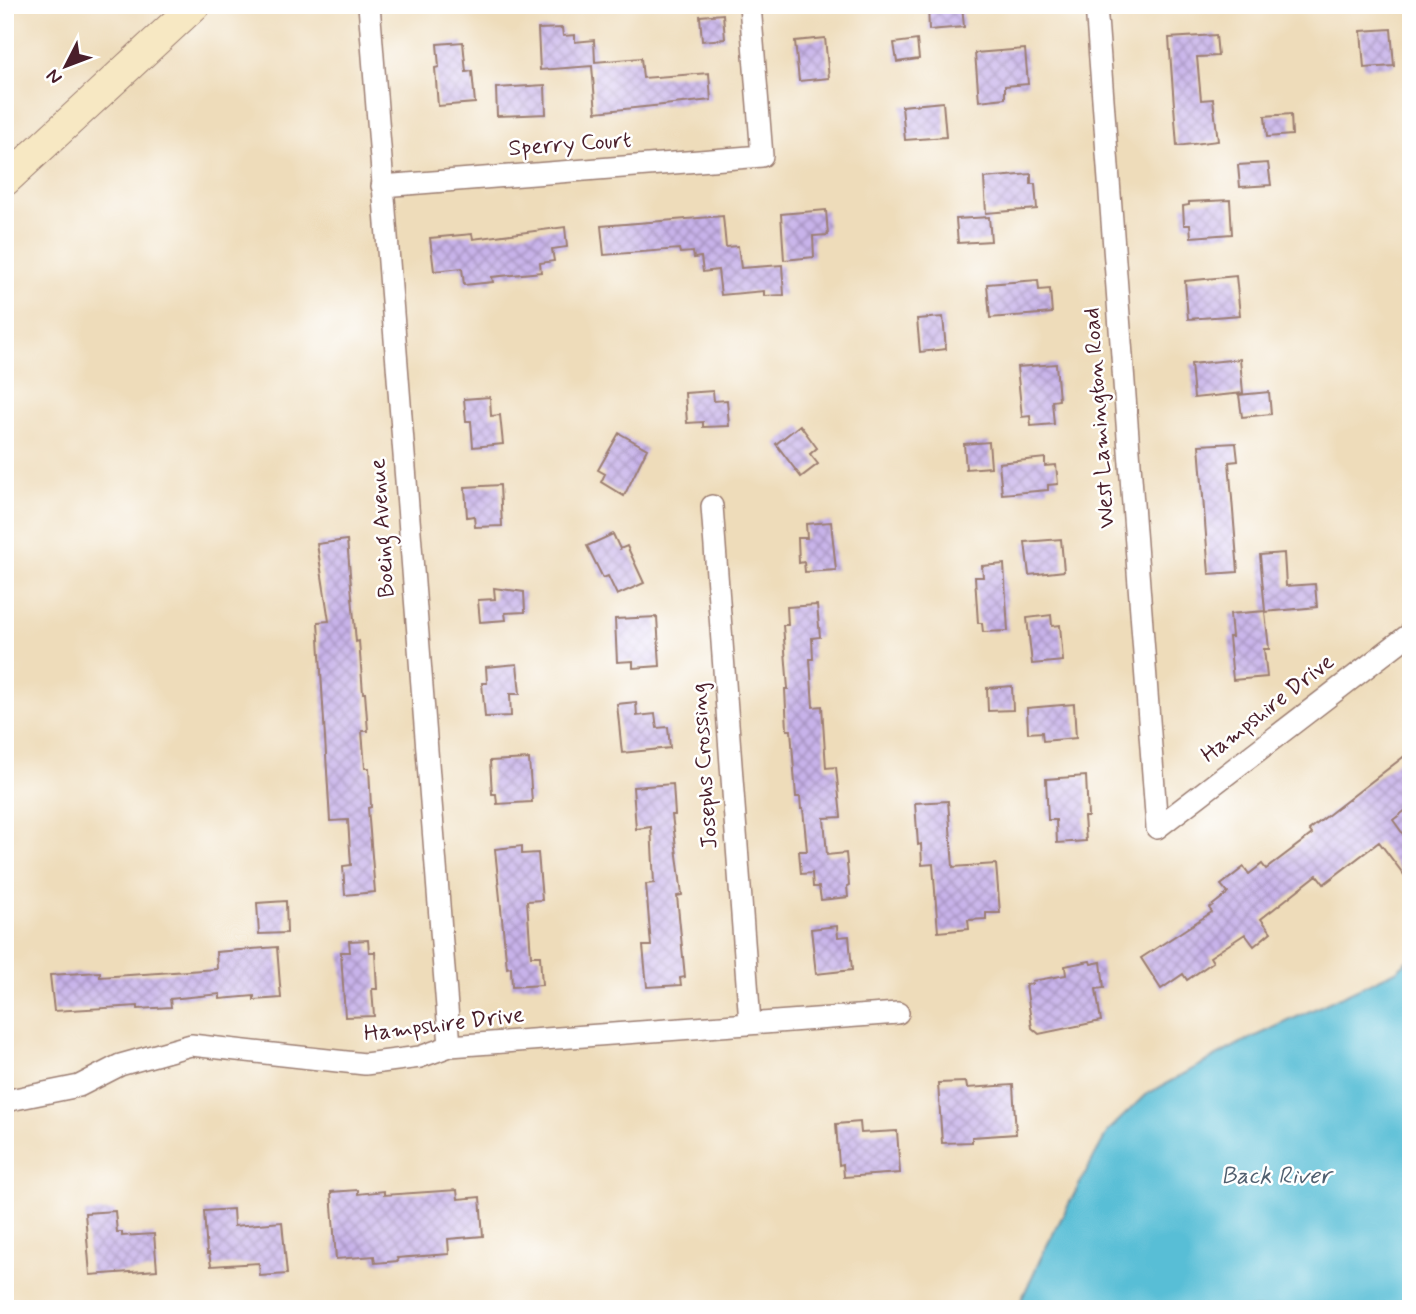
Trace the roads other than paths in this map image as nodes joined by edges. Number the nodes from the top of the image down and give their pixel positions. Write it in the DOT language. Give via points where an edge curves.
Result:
graph roads {
  1 [pos="195,5"];
  2 [pos="369,5"];
  3 [pos="750,5"];
  4 [pos="1096,5"];
  5 [pos="5,181"];
  6 [pos="382,186"];
  7 [pos="712,506"];
  8 [pos="1411,633"];
  9 [pos="1157,828"];
  10 [pos="898,1013"];
  11 [pos="750,1023"];
  12 [pos="450,1046"];
  13 [pos="5,1101"];
  1 -- 5 [label="main road"];
  2 -- 6 [label="street, Boeing Avenue"];
  3 -- 6 [label="street, Sperry Court" via="762,156"];
  4 -- 9 [label="street, West Lamington Road"];
  6 -- 12 [label="street, Boeing Avenue"];
  7 -- 11 [label="street, Josephs Crossing"];
  8 -- 9 [label="street, Hampshire Drive"];
  10 -- 11 [label="street, Hampshire Drive"];
  11 -- 12 [label="street, Hampshire Drive"];
  12 -- 13 [label="street, Hampshire Drive" via="420,1057 365,1064 191,1045 120,1065 79,1086"];
}
